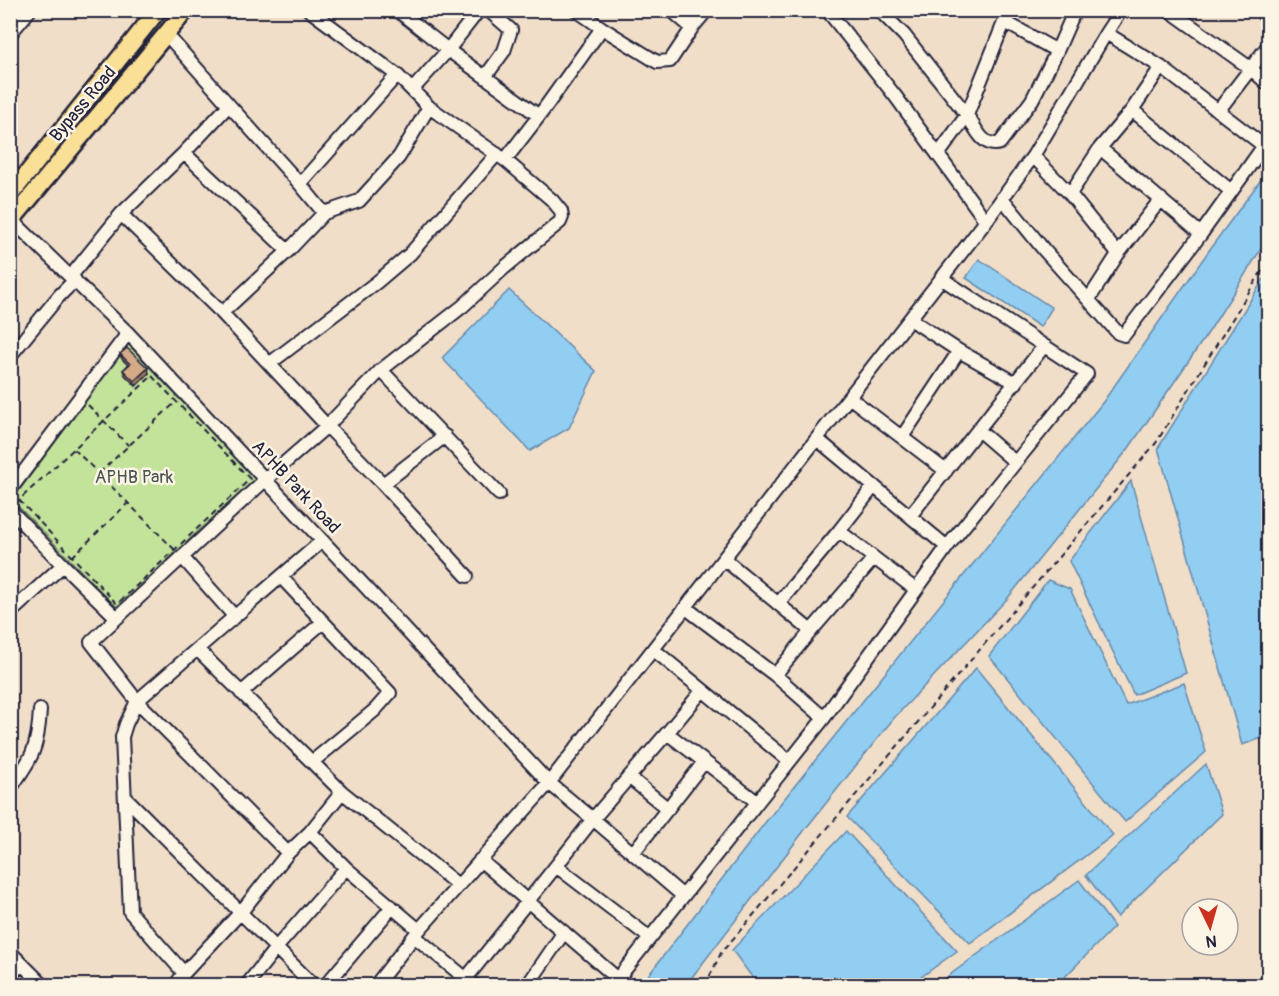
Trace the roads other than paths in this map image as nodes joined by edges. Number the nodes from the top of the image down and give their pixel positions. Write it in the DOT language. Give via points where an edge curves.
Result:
graph roads {
  1 [pos="30,10"];
  2 [pos="158,10"];
  3 [pos="186,10"];
  4 [pos="309,10"];
  5 [pos="397,10"];
  6 [pos="479,10"];
  7 [pos="488,10"];
  8 [pos="576,10"];
  9 [pos="671,10"];
  10 [pos="706,10"];
  11 [pos="827,10"];
  12 [pos="879,10"];
  13 [pos="1121,10"];
  14 [pos="1169,10"];
  15 [pos="1259,10"];
  16 [pos="1071,12"];
  17 [pos="1007,16"];
  18 [pos="1269,18"];
  19 [pos="692,27"];
  20 [pos="602,28"];
  21 [pos="1106,33"];
  22 [pos="10,34"];
  23 [pos="166,35"];
  24 [pos="1269,46"];
  25 [pos="448,50"];
  26 [pos="1057,51"];
  27 [pos="1161,68"];
  28 [pos="1250,68"];
  29 [pos="397,75"];
  30 [pos="485,77"];
  31 [pos="1269,84"];
  32 [pos="414,89"];
  33 [pos="229,105"];
  34 [pos="429,106"];
  35 [pos="1132,110"];
  36 [pos="1218,111"];
  37 [pos="967,115"];
  38 [pos="539,116"];
  39 [pos="1266,143"];
  40 [pos="1100,148"];
  41 [pos="184,153"];
  42 [pos="938,155"];
  43 [pos="1033,156"];
  44 [pos="501,157"];
  45 [pos="14,184"];
  46 [pos="300,184"];
  47 [pos="1231,191"];
  48 [pos="1070,194"];
  49 [pos="1002,198"];
  50 [pos="1161,200"];
  51 [pos="324,213"];
  52 [pos="121,214"];
  53 [pos="990,215"];
  54 [pos="11,221"];
  55 [pos="1201,234"];
  56 [pos="288,251"];
  57 [pos="1118,254"];
  58 [pos="73,278"];
  59 [pos="941,278"];
  60 [pos="1089,299"];
  61 [pos="222,313"];
  62 [pos="910,319"];
  63 [pos="128,333"];
  64 [pos="1044,346"];
  65 [pos="958,351"];
  66 [pos="10,356"];
  67 [pos="269,364"];
  68 [pos="381,370"];
  69 [pos="1016,383"];
  70 [pos="849,397"];
  71 [pos="327,426"];
  72 [pos="978,430"];
  73 [pos="445,436"];
  74 [pos="902,437"];
  75 [pos="817,439"];
  76 [pos="1015,462"];
  77 [pos="946,471"];
  78 [pos="265,480"];
  79 [pos="383,484"];
  80 [pos="874,486"];
  81 [pos="10,490"];
  82 [pos="499,494"];
  83 [pos="10,510"];
  84 [pos="910,516"];
  85 [pos="839,531"];
  86 [pos="322,541"];
  87 [pos="947,547"];
  88 [pos="178,554"];
  89 [pos="874,558"];
  90 [pos="724,559"];
  91 [pos="67,561"];
  92 [pos="467,576"];
  93 [pos="281,577"];
  94 [pos="916,590"];
  95 [pos="778,604"];
  96 [pos="686,608"];
  97 [pos="10,613"];
  98 [pos="235,617"];
  99 [pos="117,618"];
  100 [pos="323,622"];
  101 [pos="811,632"];
  102 [pos="197,649"];
  103 [pos="654,650"];
  104 [pos="775,675"];
  105 [pos="702,691"];
  106 [pos="241,693"];
  107 [pos="137,701"];
  108 [pos="40,710"];
  109 [pos="824,718"];
  110 [pos="667,733"];
  111 [pos="789,761"];
  112 [pos="312,762"];
  113 [pos="704,762"];
  114 [pos="629,777"];
  115 [pos="549,783"];
  116 [pos="10,789"];
  117 [pos="342,792"];
  118 [pos="125,797"];
  119 [pos="757,802"];
  120 [pos="668,809"];
  121 [pos="593,819"];
  122 [pos="310,832"];
  123 [pos="288,853"];
  124 [pos="633,853"];
  125 [pos="480,860"];
  126 [pos="556,866"];
  127 [pos="346,868"];
  128 [pos="458,885"];
  129 [pos="683,896"];
  130 [pos="527,901"];
  131 [pos="392,907"];
  132 [pos="241,912"];
  133 [pos="564,932"];
  134 [pos="417,933"];
  135 [pos="650,938"];
  136 [pos="276,948"];
  137 [pos="10,952"];
  138 [pos="21,964"];
  139 [pos="184,973"];
  140 [pos="10,976"];
  141 [pos="615,982"];
  142 [pos="467,983"];
  143 [pos="44,986"];
  144 [pos="175,986"];
  145 [pos="246,986"];
  146 [pos="314,986"];
  147 [pos="325,986"];
  148 [pos="375,986"];
  149 [pos="527,986"];
  1 -- 22 [label="street"];
  2 -- 45 [label="main road, Bypass Road"];
  3 -- 23 [label="main road, Bypass Road"];
  4 -- 29 [label="street"];
  5 -- 25 [label="street"];
  6 -- 25 [label="street"];
  7 -- 30 [label="street" via="511,30 504,51"];
  8 -- 20 [label="street"];
  9 -- 19 [label="street"];
  10 -- 19 [label="street"];
  11 -- 42 [label="street"];
  12 -- 37 [label="street" via="911,43"];
  13 -- 21 [label="street"];
  14 -- 28 [label="street"];
  15 -- 18 [label="street"];
  16 -- 26 [label="street"];
  17 -- 26 [label="street"];
  17 -- 37 [label="street"];
  19 -- 20 [label="street" via="670,61 664,63"];
  20 -- 38 [label="street"];
  21 -- 27 [label="street"];
  21 -- 43 [label="street"];
  23 -- 33 [label="street"];
  23 -- 54 [label="main road, Bypass Road"];
  24 -- 28 [label="street"];
  25 -- 30 [label="street"];
  25 -- 32 [label="street"];
  26 -- 37 [label="street" via="1032,99 1000,143 985,142"];
  27 -- 35 [label="street"];
  27 -- 36 [label="street"];
  28 -- 31 [label="street"];
  28 -- 36 [label="street"];
  29 -- 32 [label="street"];
  29 -- 46 [label="street"];
  30 -- 38 [label="street"];
  32 -- 34 [label="street"];
  33 -- 41 [label="street"];
  33 -- 46 [label="street"];
  34 -- 44 [label="street"];
  34 -- 51 [label="street" via="399,157 359,201"];
  35 -- 40 [label="street"];
  35 -- 47 [label="street"];
  36 -- 39 [label="street"];
  37 -- 42 [label="street"];
  38 -- 44 [label="street"];
  39 -- 47 [label="street"];
  40 -- 48 [label="street"];
  40 -- 50 [label="street"];
  41 -- 52 [label="street"];
  41 -- 56 [label="street"];
  42 -- 53 [label="street"];
  43 -- 48 [label="street"];
  43 -- 49 [label="street"];
  44 -- 67 [label="street" via="410,254"];
  44 -- 68 [label="street" via="552,200 561,211 560,222"];
  46 -- 51 [label="street"];
  47 -- 55 [label="street"];
  48 -- 57 [label="street"];
  49 -- 53 [label="street"];
  49 -- 60 [label="street"];
  50 -- 55 [label="street"];
  50 -- 57 [label="street"];
  51 -- 56 [label="street"];
  52 -- 58 [label="street"];
  52 -- 61 [label="street"];
  53 -- 59 [label="street"];
  54 -- 58 [label="street, APHB Park Road"];
  55 -- 60 [label="street" via="1124,335"];
  56 -- 61 [label="street"];
  57 -- 60 [label="street"];
  58 -- 63 [label="street, APHB Park Road"];
  58 -- 66 [label="street"];
  59 -- 62 [label="street"];
  59 -- 64 [label="street"];
  61 -- 67 [label="street"];
  62 -- 65 [label="street"];
  62 -- 70 [label="street"];
  63 -- 78 [label="street, APHB Park Road"];
  63 -- 81 [label="street"];
  64 -- 69 [label="street"];
  64 -- 76 [label="street" via="1087,374"];
  65 -- 69 [label="street"];
  65 -- 74 [label="street"];
  67 -- 71 [label="street"];
  68 -- 71 [label="street"];
  68 -- 73 [label="street"];
  69 -- 72 [label="street"];
  70 -- 74 [label="street"];
  70 -- 75 [label="street"];
  71 -- 78 [label="street"];
  71 -- 79 [label="street"];
  72 -- 76 [label="street"];
  72 -- 77 [label="street"];
  73 -- 79 [label="street"];
  73 -- 82 [label="street"];
  74 -- 77 [label="street"];
  75 -- 80 [label="street"];
  75 -- 90 [label="street"];
  76 -- 87 [label="street"];
  77 -- 84 [label="street"];
  78 -- 86 [label="street, APHB Park Road"];
  78 -- 88 [label="street"];
  79 -- 92 [label="street"];
  80 -- 84 [label="street"];
  80 -- 85 [label="street"];
  83 -- 91 [label="street"];
  84 -- 87 [label="street"];
  85 -- 89 [label="street"];
  85 -- 95 [label="street"];
  86 -- 93 [label="street"];
  86 -- 115 [label="street, APHB Park Road"];
  87 -- 94 [label="street"];
  88 -- 98 [label="street"];
  88 -- 99 [label="street"];
  89 -- 94 [label="street"];
  89 -- 101 [label="street"];
  90 -- 95 [label="street"];
  90 -- 96 [label="street"];
  91 -- 97 [label="street"];
  91 -- 99 [label="street"];
  93 -- 98 [label="street"];
  93 -- 100 [label="street"];
  94 -- 109 [label="street"];
  95 -- 101 [label="street"];
  96 -- 103 [label="street"];
  96 -- 104 [label="street"];
  98 -- 102 [label="street"];
  99 -- 107 [label="street" via="91,642"];
  100 -- 106 [label="street"];
  100 -- 112 [label="street" via="390,693"];
  101 -- 104 [label="street"];
  102 -- 106 [label="street"];
  102 -- 107 [label="street"];
  103 -- 105 [label="street"];
  103 -- 115 [label="street"];
  104 -- 109 [label="street"];
  105 -- 110 [label="street"];
  105 -- 111 [label="street"];
  106 -- 112 [label="street"];
  107 -- 118 [label="street" via="122,737"];
  107 -- 123 [label="street"];
  108 -- 116 [label="street" via="38,737 30,761"];
  109 -- 111 [label="street"];
  110 -- 113 [label="street"];
  110 -- 114 [label="street"];
  111 -- 119 [label="street"];
  112 -- 117 [label="street"];
  113 -- 119 [label="street"];
  113 -- 120 [label="street"];
  114 -- 120 [label="street"];
  114 -- 121 [label="street"];
  115 -- 121 [label="street, APHB Park Road"];
  115 -- 125 [label="street"];
  117 -- 122 [label="street"];
  117 -- 128 [label="street"];
  118 -- 132 [label="street"];
  118 -- 139 [label="street" via="130,912"];
  119 -- 129 [label="street"];
  120 -- 124 [label="street"];
  121 -- 124 [label="street, APHB Park Road"];
  121 -- 126 [label="street"];
  122 -- 123 [label="street"];
  122 -- 127 [label="street"];
  123 -- 132 [label="street"];
  124 -- 129 [label="street, APHB Park Road"];
  125 -- 128 [label="street"];
  125 -- 130 [label="street"];
  126 -- 130 [label="street"];
  126 -- 135 [label="street"];
  127 -- 131 [label="street"];
  127 -- 136 [label="street"];
  128 -- 134 [label="street"];
  129 -- 135 [label="street"];
  130 -- 133 [label="street"];
  130 -- 142 [label="street"];
  131 -- 134 [label="street"];
  131 -- 147 [label="street"];
  132 -- 136 [label="street"];
  132 -- 139 [label="street"];
  133 -- 141 [label="street"];
  133 -- 149 [label="street"];
  134 -- 142 [label="street"];
  134 -- 148 [label="street"];
  135 -- 141 [label="street"];
  136 -- 145 [label="street"];
  136 -- 146 [label="street"];
  137 -- 138 [label="street"];
  138 -- 140 [label="street"];
  138 -- 143 [label="street"];
  139 -- 144 [label="street"];
}
